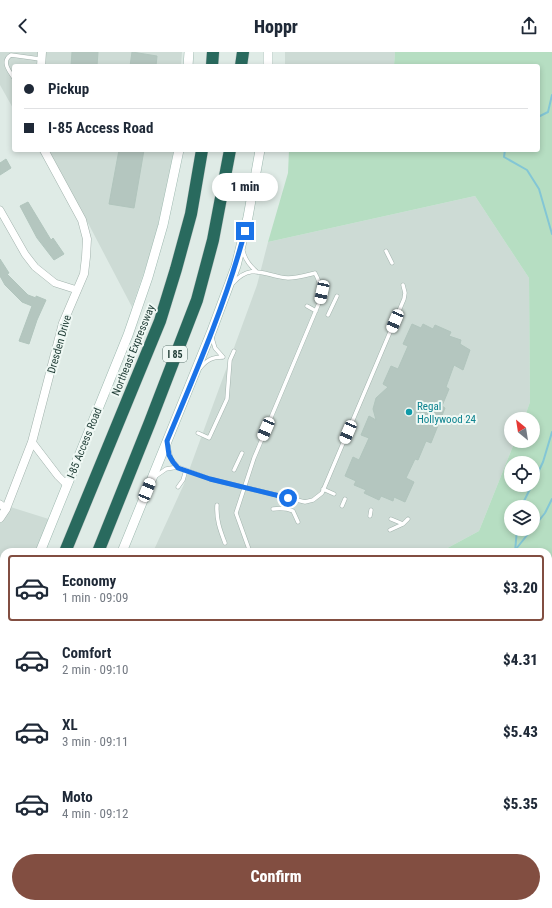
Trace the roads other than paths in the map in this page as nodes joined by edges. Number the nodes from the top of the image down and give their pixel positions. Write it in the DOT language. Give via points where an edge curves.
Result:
graph roads {
  1 [pos="189,52"];
  2 [pos="213,52"];
  3 [pos="243,52"];
  4 [pos="268,52"];
  5 [pos="42,59"];
  6 [pos="188,64"];
  7 [pos="212,64"];
  8 [pos="241,64"];
  9 [pos="268,64"];
  10 [pos="12,75"];
  11 [pos="45,152"];
  12 [pos="179,152"];
  13 [pos="202,152"];
  14 [pos="230,152"];
  15 [pos="260,152"];
  16 [pos="0,210"];
  17 [pos="241,244"];
  18 [pos="386,251"];
  19 [pos="392,263"];
  20 [pos="258,272"];
  21 [pos="404,285"];
  22 [pos="77,290"];
  23 [pos="227,290"];
  24 [pos="337,296"];
  25 [pos="307,306"];
  26 [pos="316,311"];
  27 [pos="328,314"];
  28 [pos="211,333"];
  29 [pos="234,351"];
  30 [pos="194,375"];
  31 [pos="198,433"];
  32 [pos="167,441"];
  33 [pos="32,442"];
  34 [pos="242,453"];
  35 [pos="178,468"];
  36 [pos="186,470"];
  37 [pos="234,470"];
  38 [pos="150,482"];
  39 [pos="67,485"];
  40 [pos="178,487"];
  41 [pos="244,487"];
  42 [pos="323,489"];
  43 [pos="334,494"];
  44 [pos="345,499"];
  45 [pos="217,505"];
  46 [pos="342,506"];
  47 [pos="3,507"];
  48 [pos="273,509"];
  49 [pos="372,510"];
  50 [pos="370,516"];
  51 [pos="0,518"];
  52 [pos="391,518"];
  53 [pos="408,519"];
  54 [pos="298,522"];
  55 [pos="403,524"];
  56 [pos="390,530"];
  57 [pos="225,543"];
  58 [pos="42,548"];
  59 [pos="67,548"];
  60 [pos="100,548"];
  61 [pos="124,548"];
  62 [pos="249,548"];
  1 -- 6 [label="main road"];
  2 -- 7 [label="highway"];
  3 -- 8 [label="highway"];
  4 -- 9 [label="main road"];
  5 -- 10 [label="lane" via="11,55 6,61"];
  11 -- 22 [label="street, Dresden Drive" via="84,226 86,257 84,274"];
  12 -- 39 [label="main road, I-85 Access Road" via="163,225 148,277 128,335"];
  13 -- 59 [label="highway, Northeast Expressway / I 85" via="191,214 160,321"];
  14 -- 60 [label="highway, I 85" via="213,240 197,300"];
  15 -- 17 [label="main road"];
  16 -- 22 [label="street" via="35,267 55,283"];
  17 -- 20 [label="lane" via="245,258"];
  17 -- 23 [label="main road"];
  18 -- 19 [label="lane"];
  20 -- 23 [label="lane" via="243,273"];
  20 -- 26 [label="lane" via="289,278 315,273 322,292"];
  21 -- 42 [label="lane" via="404,299"];
  22 -- 33 [label="street, Dresden Drive" via="63,323"];
  23 -- 28 [label="main road"];
  24 -- 27 [label="lane"];
  25 -- 26 [label="lane"];
  26 -- 41 [label="lane"];
  28 -- 30 [label="main road"];
  28 -- 30 [label="lane" via="216,348 223,357 206,361"];
  29 -- 31 [label="lane" via="230,360 226,401 209,438"];
  30 -- 32 [label="main road"];
  32 -- 35 [label="lane" via="169,455"];
  32 -- 38 [label="main road"];
  33 -- 39 [label="street"];
  33 -- 47 [label="street, Dresden Drive"];
  34 -- 37 [label="lane"];
  35 -- 36 [label="lane"];
  35 -- 38 [label="lane" via="166,469"];
  36 -- 40 [label="lane"];
  36 -- 41 [label="lane"];
  38 -- 61 [label="main road"];
  39 -- 58 [label="main road, I-85 Access Road"];
  41 -- 42 [label="lane" via="305,502 313,500"];
  41 -- 62 [label="lane" via="236,513"];
  42 -- 43 [label="lane"];
  44 -- 46 [label="lane"];
  45 -- 57 [label="lane" via="218,524"];
  47 -- 51 [label="street, Dresden Drive"];
  48 -- 54 [label="lane" via="293,511"];
  49 -- 50 [label="lane"];
  52 -- 55 [label="lane"];
  53 -- 55 [label="lane"];
  55 -- 56 [label="lane"];
}
